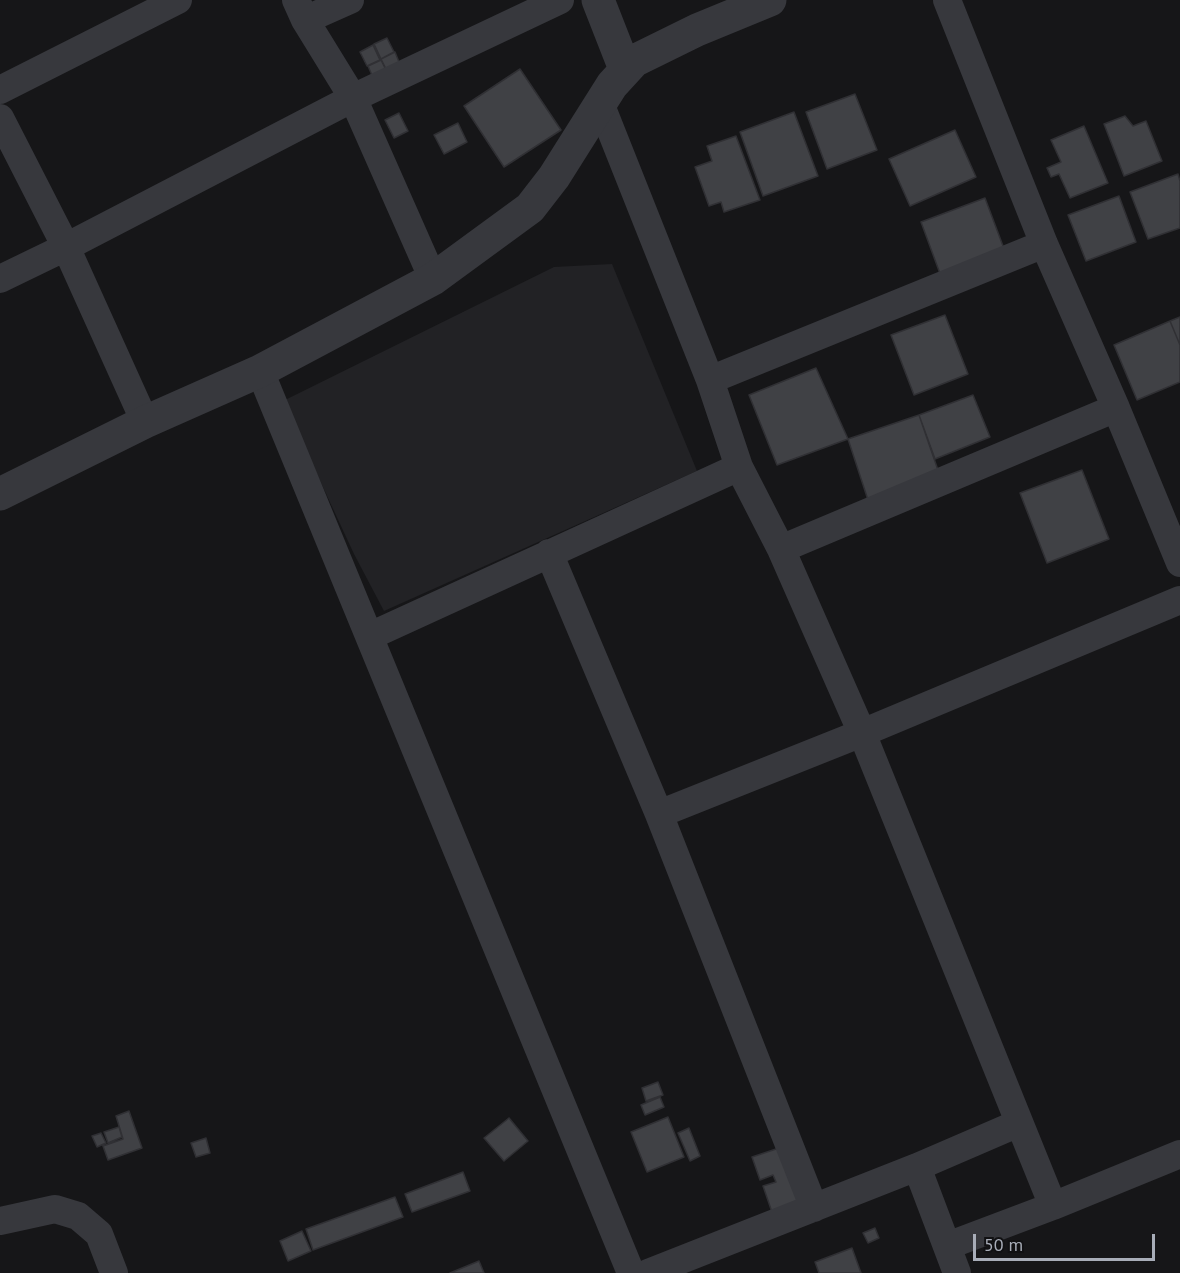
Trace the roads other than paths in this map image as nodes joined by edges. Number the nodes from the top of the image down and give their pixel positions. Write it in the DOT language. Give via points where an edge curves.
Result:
graph roads {
  1 [pos="178,0"];
  2 [pos="350,0"];
  3 [pos="560,0"];
  4 [pos="598,0"];
  5 [pos="770,0"];
  6 [pos="947,0"];
  7 [pos="301,10"];
  8 [pos="626,69"];
  9 [pos="0,90"];
  10 [pos="353,98"];
  11 [pos="600,103"];
  12 [pos="0,118"];
  13 [pos="1044,244"];
  14 [pos="66,247"];
  15 [pos="0,279"];
  16 [pos="433,279"];
  17 [pos="260,371"];
  18 [pos="711,380"];
  19 [pos="1116,408"];
  20 [pos="145,422"];
  21 [pos="739,467"];
  22 [pos="0,494"];
  23 [pos="781,549"];
  24 [pos="549,554"];
  25 [pos="1180,564"];
  26 [pos="1180,600"];
  27 [pos="370,636"];
  28 [pos="861,733"];
  29 [pos="659,814"];
  30 [pos="1019,1123"];
  31 [pos="1180,1154"];
  32 [pos="917,1167"];
  33 [pos="1053,1206"];
  34 [pos="814,1208"];
  35 [pos="0,1221"];
  36 [pos="947,1246"];
  37 [pos="114,1273"];
  38 [pos="631,1273"];
  39 [pos="648,1273"];
  40 [pos="957,1273"];
  1 -- 9 [label="street"];
  2 -- 7 [label="street"];
  3 -- 10 [label="street"];
  4 -- 8 [label="street"];
  5 -- 8 [label="street" via="697,30 645,55"];
  6 -- 13 [label="street"];
  7 -- 10 [label="street"];
  8 -- 11 [label="street"];
  10 -- 14 [label="street"];
  10 -- 16 [label="street"];
  11 -- 16 [label="street" via="530,208"];
  11 -- 18 [label="street"];
  12 -- 14 [label="street"];
  13 -- 18 [label="street"];
  13 -- 19 [label="street"];
  14 -- 15 [label="street"];
  14 -- 20 [label="street"];
  16 -- 17 [label="street"];
  17 -- 20 [label="street"];
  17 -- 27 [label="street"];
  18 -- 21 [label="street"];
  19 -- 23 [label="street"];
  19 -- 25 [label="street"];
  20 -- 22 [label="street"];
  21 -- 23 [label="street"];
  21 -- 24 [label="street"];
  23 -- 28 [label="street"];
  24 -- 27 [label="street"];
  24 -- 29 [label="street"];
  26 -- 28 [label="street"];
  27 -- 38 [label="street"];
  28 -- 29 [label="street"];
  28 -- 30 [label="street"];
  29 -- 34 [label="street"];
  30 -- 32 [label="street"];
  30 -- 33 [label="street"];
  31 -- 33 [label="street"];
  32 -- 34 [label="street"];
  32 -- 36 [label="street"];
  33 -- 36 [label="street"];
  34 -- 39 [label="street"];
  35 -- 37 [label="street" via="55,1209 78,1216 99,1234"];
  36 -- 40 [label="street"];
}
